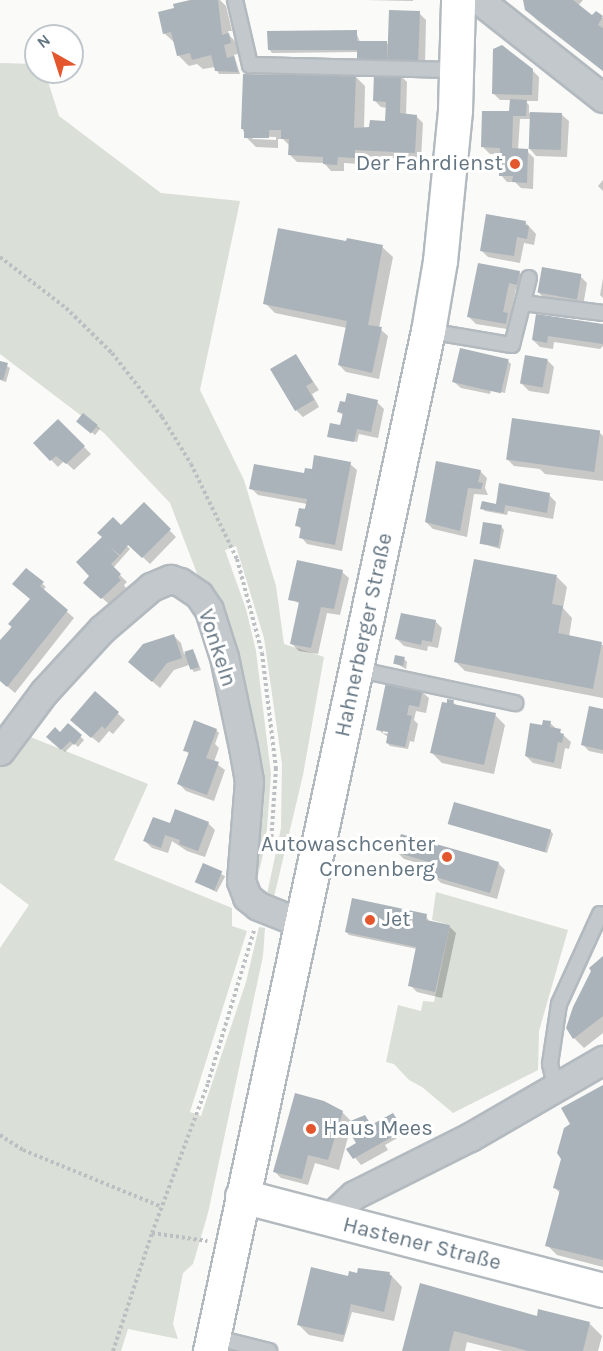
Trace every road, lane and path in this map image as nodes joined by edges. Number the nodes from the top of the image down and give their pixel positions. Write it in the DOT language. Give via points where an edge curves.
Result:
graph roads {
  1 [pos="235,0"];
  2 [pos="458,0"];
  3 [pos="479,0"];
  4 [pos="454,70"];
  5 [pos="603,98"];
  6 [pos="0,257"];
  7 [pos="529,278"];
  8 [pos="523,303"];
  9 [pos="603,313"];
  10 [pos="428,332"];
  11 [pos="356,669"];
  12 [pos="515,703"];
  13 [pos="4,736"];
  14 [pos="269,854"];
  15 [pos="258,906"];
  16 [pos="600,914"];
  17 [pos="301,923"];
  18 [pos="603,1060"];
  19 [pos="556,1090"];
  20 [pos="0,1135"];
  21 [pos="242,1196"];
  22 [pos="162,1207"];
  23 [pos="328,1219"];
  24 [pos="152,1233"];
  25 [pos="231,1245"];
  26 [pos="603,1290"];
  27 [pos="211,1344"];
  28 [pos="113,1351"];
  29 [pos="269,1351"];
  1 -- 4 [label="lane" via="250,65"];
  2 -- 4 [label="main road, Hahnerberger Straße"];
  3 -- 5 [label="street"];
  4 -- 10 [label="main road, Hahnerberger Straße" via="455,110 443,237"];
  6 -- 14 [label="path" via="20,269 112,353 162,417 237,559 262,653 276,768"];
  7 -- 8 [label="lane"];
  8 -- 9 [label="lane"];
  8 -- 10 [label="lane" via="512,345"];
  10 -- 11 [label="main road, Hahnerberger Straße"];
  11 -- 12 [label="lane"];
  11 -- 17 [label="main road, Hahnerberger Straße"];
  13 -- 15 [label="street, Vonkeln" via="129,603 163,580 180,582 199,595 209,610 224,657 249,781 241,880 247,897"];
  15 -- 17 [label="street"];
  15 -- 22 [label="path" via="247,956 208,1083"];
  16 -- 19 [label="lane" via="560,1004 550,1064"];
  17 -- 21 [label="main road, Hahnerberger Straße"];
  18 -- 19 [label="street"];
  19 -- 23 [label="street" via="354,1195"];
  20 -- 22 [label="path" via="23,1150"];
  21 -- 23 [label="main road, Hastener Straße"];
  21 -- 25 [label="main road, Hahnerberger Straße"];
  22 -- 24 [label="path"];
  23 -- 26 [label="main road, Hastener Straße"];
  24 -- 25 [label="path"];
  24 -- 28 [label="path"];
  25 -- 27 [label="main road, Hahnerberger Straße"];
  27 -- 29 [label="lane"];
}
